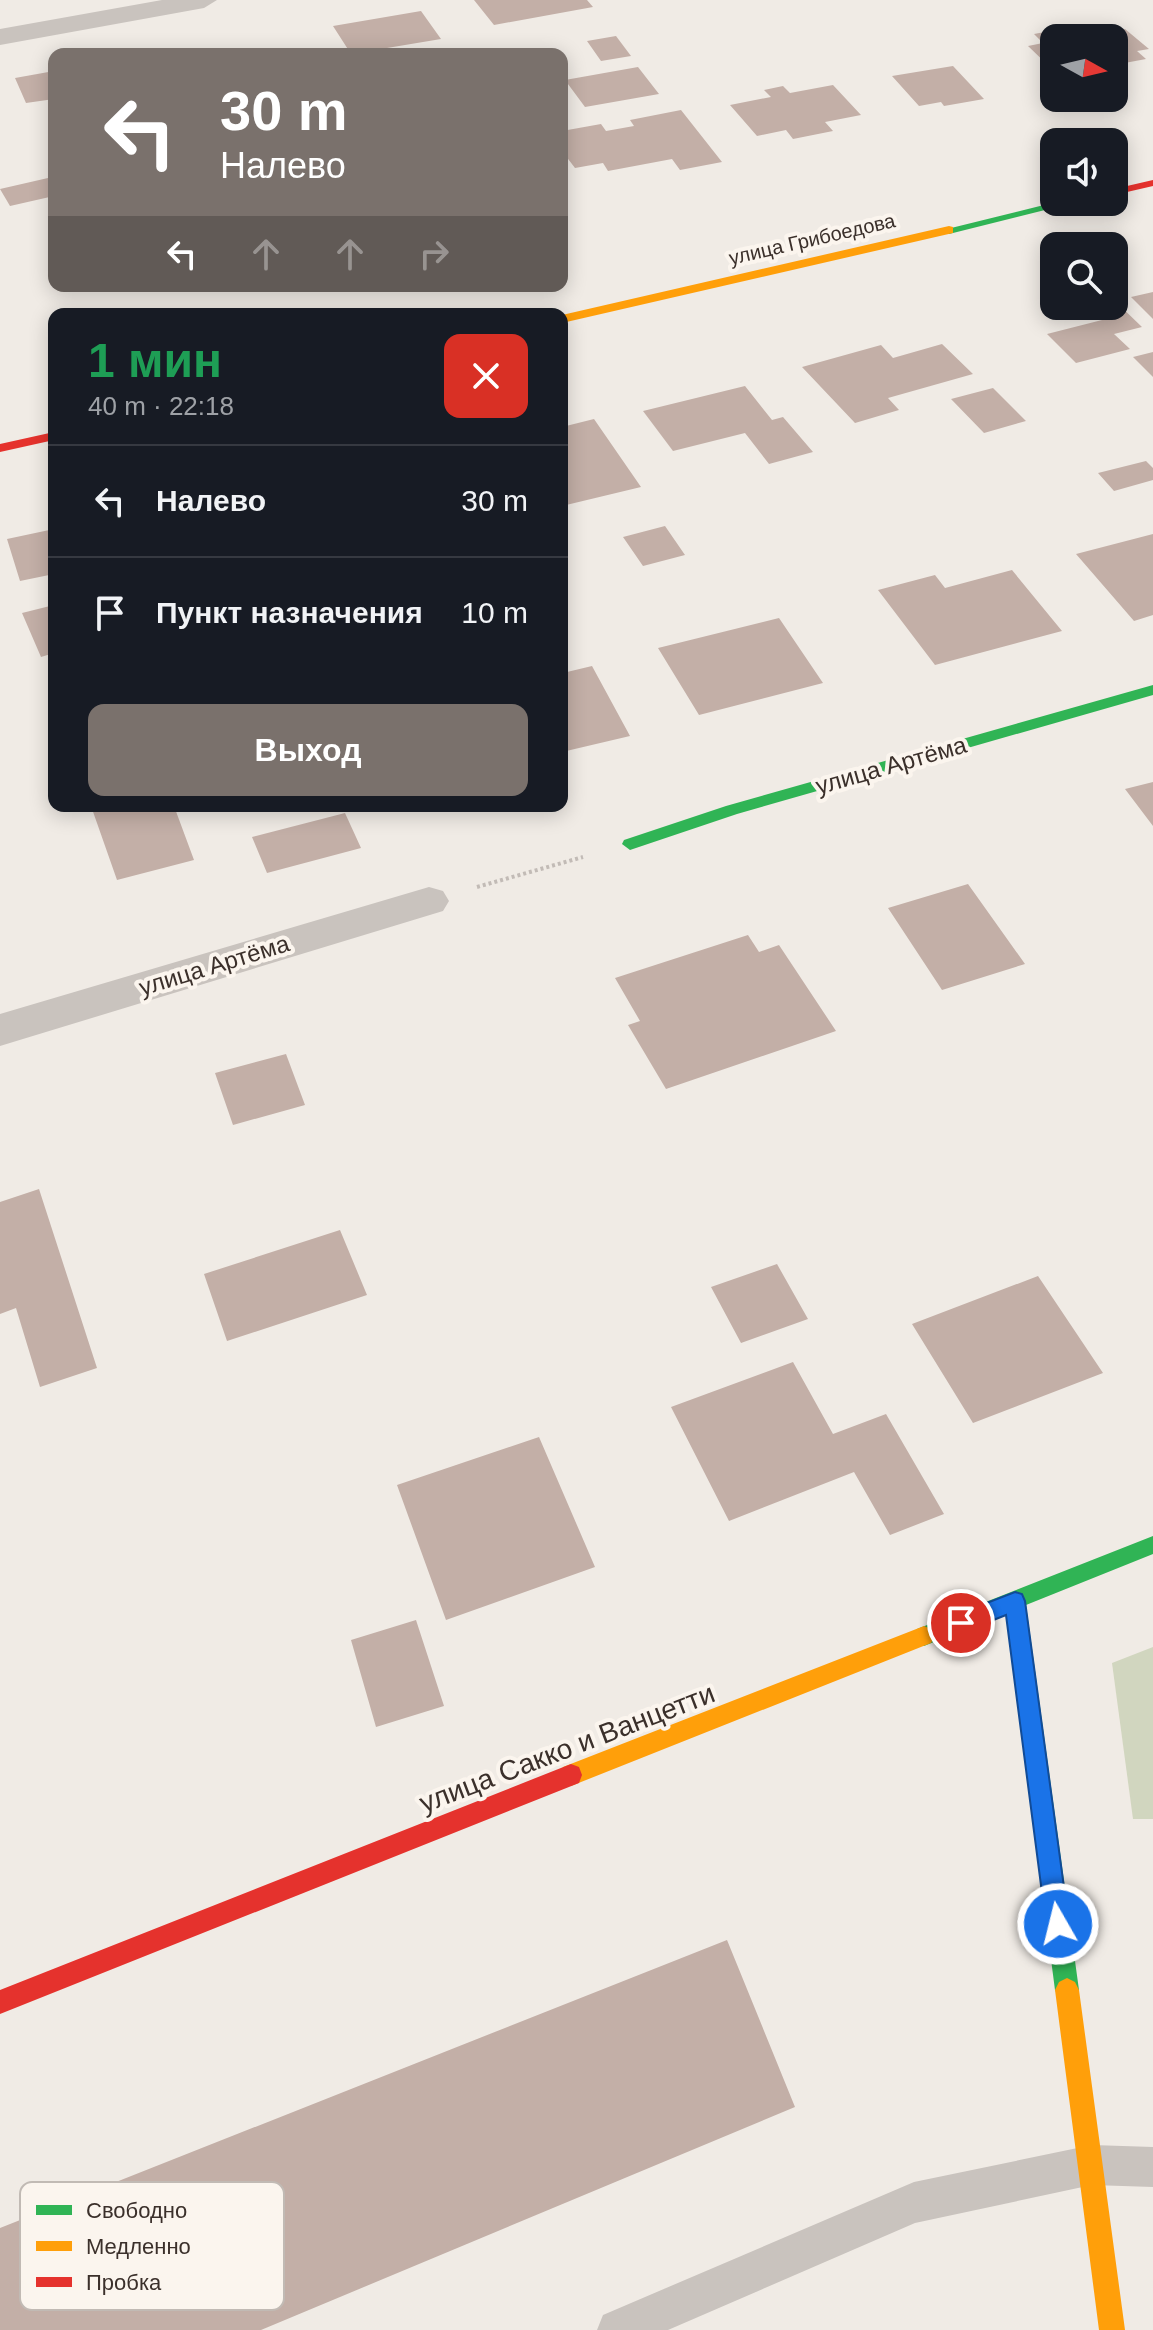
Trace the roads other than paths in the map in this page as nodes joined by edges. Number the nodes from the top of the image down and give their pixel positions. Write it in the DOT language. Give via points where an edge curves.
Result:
graph roads {
  1 [pos="204,0"];
  2 [pos="0,37"];
  3 [pos="1153,183"];
  4 [pos="1128,189"];
  5 [pos="1040,209"];
  6 [pos="568,318"];
  7 [pos="48,437"];
  8 [pos="0,448"];
  9 [pos="1153,690"];
  10 [pos="630,844"];
  11 [pos="429,901"];
  12 [pos="0,1030"];
  13 [pos="1153,1545"];
  14 [pos="1015,1601"];
  15 [pos="0,2002"];
  16 [pos="1092,2165"];
  17 [pos="1153,2167"];
  18 [pos="642,2325"];
  19 [pos="1112,2330"];
  1 -- 2 [label="street"];
  3 -- 4 [label="street"];
  5 -- 6 [label="street, улица Грибоедова"];
  7 -- 8 [label="street"];
  9 -- 10 [label="street, улица Артёма"];
  11 -- 12 [label="street, улица Артёма"];
  13 -- 14 [label="street, улица Сакко и Ванцетти"];
  14 -- 15 [label="street, улица Сакко и Ванцетти"];
  14 -- 16 [label="street"];
  16 -- 17 [label="lane"];
  16 -- 18 [label="lane" via="914,2203"];
  16 -- 19 [label="street"];
}
